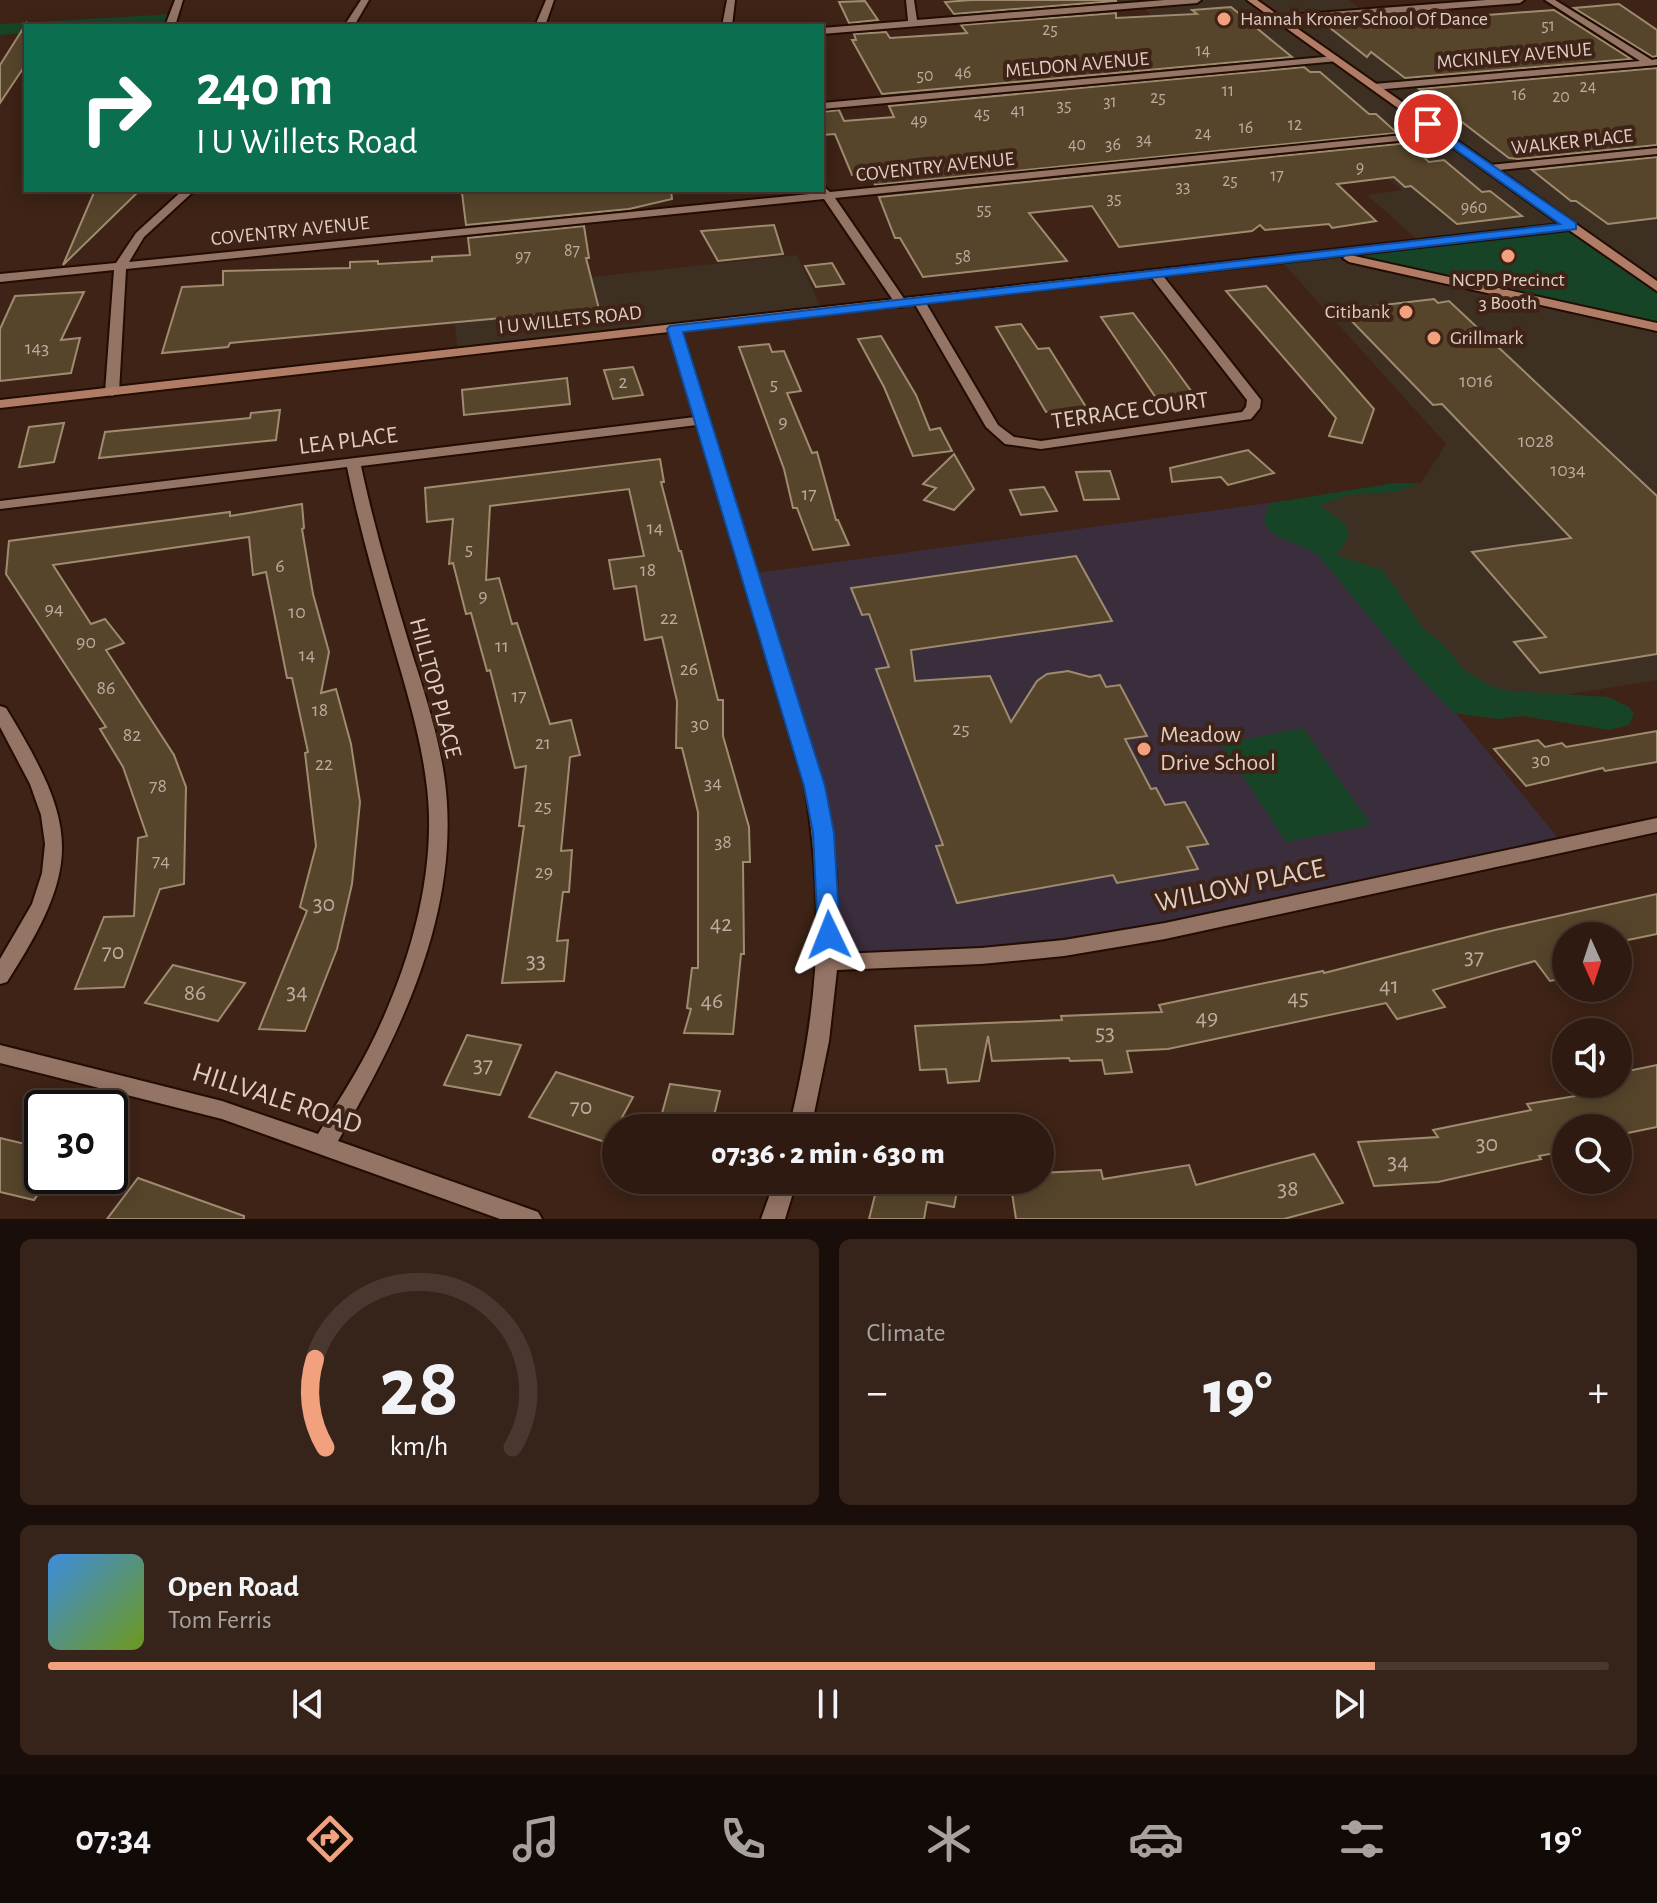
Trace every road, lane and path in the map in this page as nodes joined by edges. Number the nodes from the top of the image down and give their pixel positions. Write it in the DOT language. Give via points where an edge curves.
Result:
graph roads {
  1 [pos="179,0"];
  2 [pos="365,0"];
  3 [pos="550,0"];
  4 [pos="731,0"];
  5 [pos="910,0"];
  6 [pos="1197,0"];
  7 [pos="1251,0"];
  8 [pos="1520,0"];
  9 [pos="1549,0"];
  10 [pos="1278,19"];
  11 [pos="913,23"];
  12 [pos="171,24"];
  13 [pos="350,24"];
  14 [pos="541,24"];
  15 [pos="727,24"];
  16 [pos="824,31"];
  17 [pos="1335,59"];
  18 [pos="1653,62"];
  19 [pos="1374,87"];
  20 [pos="824,106"];
  21 [pos="1443,134"];
  22 [pos="1657,151"];
  23 [pos="1490,168"];
  24 [pos="187,192"];
  25 [pos="825,192"];
  26 [pos="1572,226"];
  27 [pos="1336,255"];
  28 [pos="120,266"];
  29 [pos="1156,275"];
  30 [pos="0,278"];
  31 [pos="1657,287"];
  32 [pos="919,301"];
  33 [pos="901,303"];
  34 [pos="1657,327"];
  35 [pos="675,329"];
  36 [pos="112,392"];
  37 [pos="0,404"];
  38 [pos="701,420"];
  39 [pos="353,462"];
  40 [pos="0,505"];
  41 [pos="0,712"];
  42 [pos="1657,825"];
  43 [pos="830,962"];
  44 [pos="0,976"];
  45 [pos="0,1054"];
  46 [pos="804,1114"];
  47 [pos="324,1145"];
  48 [pos="781,1194"];
  49 [pos="530,1219"];
  50 [pos="773,1219"];
  1 -- 12 [label="street"];
  2 -- 13 [label="street"];
  3 -- 14 [label="street"];
  4 -- 15 [label="street"];
  5 -- 11 [label="street"];
  6 -- 11 [label="street"];
  7 -- 10 [label="main road"];
  8 -- 10 [label="street"];
  9 -- 18 [label="street"];
  10 -- 17 [label="main road"];
  11 -- 16 [label="street"];
  17 -- 19 [label="main road"];
  17 -- 20 [label="street, MELDON AVENUE"];
  18 -- 19 [label="street, MCKINLEY AVENUE"];
  19 -- 21 [label="main road"];
  21 -- 23 [label="main road"];
  21 -- 25 [label="street, COVENTRY AVENUE"];
  22 -- 23 [label="street, WALKER PLACE"];
  23 -- 26 [label="main road"];
  24 -- 28 [label="street" via="140,235"];
  25 -- 28 [label="street, COVENTRY AVENUE"];
  25 -- 33 [label="street"];
  26 -- 27 [label="main road, I U WILLETS ROAD"];
  26 -- 31 [label="main road"];
  27 -- 29 [label="main road, I U WILLETS ROAD"];
  27 -- 34 [label="main road, I U WILLETS ROAD"];
  28 -- 30 [label="street, COVENTRY AVENUE"];
  28 -- 36 [label="street"];
  29 -- 32 [label="main road, I U WILLETS ROAD"];
  29 -- 32 [label="street, TERRACE COURT" via="1254,400 1246,416 1041,445 1010,441 993,427"];
  32 -- 33 [label="main road, I U WILLETS ROAD"];
  33 -- 35 [label="main road, I U WILLETS ROAD"];
  35 -- 36 [label="main road, I U WILLETS ROAD"];
  35 -- 38 [label="street"];
  36 -- 37 [label="main road, I U WILLETS ROAD"];
  38 -- 39 [label="street, LEA PLACE"];
  38 -- 43 [label="street" via="814,786 823,833"];
  39 -- 40 [label="street, LEA PLACE"];
  39 -- 47 [label="street, HILLTOP PLACE" via="365,526 430,746 439,820 436,872 411,975 380,1047"];
  41 -- 44 [label="street" via="34,766 55,838 50,883"];
  42 -- 43 [label="street, WILLOW PLACE" via="1064,948"];
  43 -- 46 [label="street" via="817,1061"];
  45 -- 47 [label="street, HILLVALE ROAD" via="177,1097"];
  47 -- 49 [label="street, HILLVALE ROAD"];
  48 -- 50 [label="street"];
}
